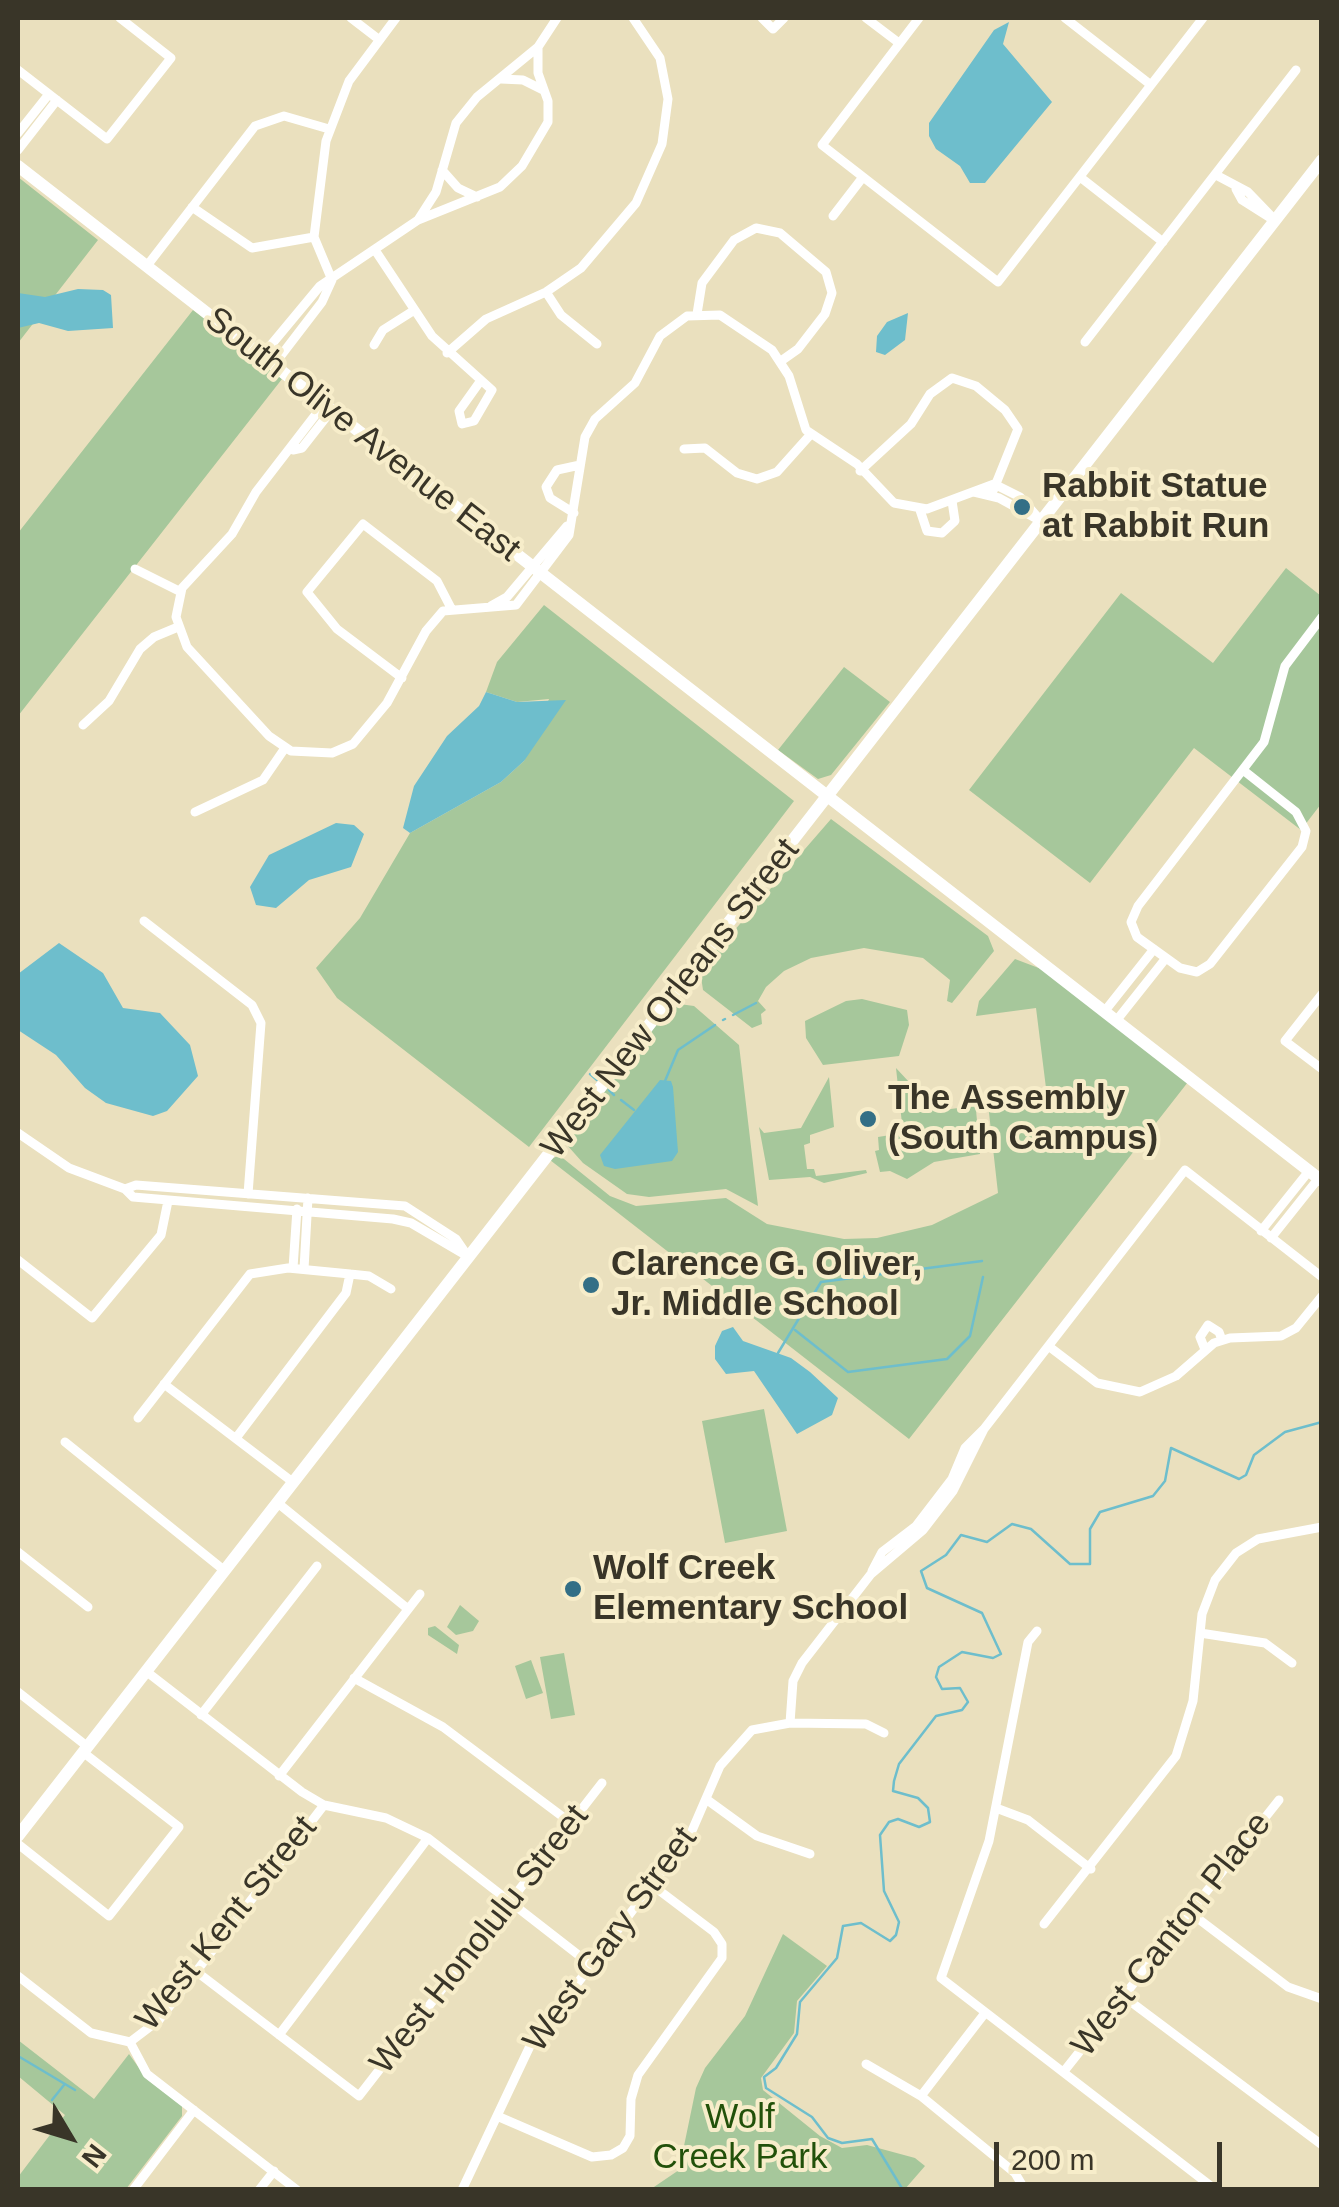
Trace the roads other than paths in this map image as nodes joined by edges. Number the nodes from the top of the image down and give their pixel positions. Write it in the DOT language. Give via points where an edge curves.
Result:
graph roads {
  1 [pos="120,18"];
  2 [pos="351,18"];
  3 [pos="396,18"];
  4 [pos="558,18"];
  5 [pos="633,18"];
  6 [pos="762,18"];
  7 [pos="784,18"];
  8 [pos="866,18"];
  9 [pos="919,18"];
  10 [pos="1064,18"];
  11 [pos="1204,18"];
  12 [pos="377,38"];
  13 [pos="899,43"];
  14 [pos="538,47"];
  15 [pos="18,70"];
  16 [pos="1296,70"];
  17 [pos="500,79"];
  18 [pos="1151,85"];
  19 [pos="545,92"];
  20 [pos="53,97"];
  21 [pos="329,128"];
  22 [pos="18,133"];
  23 [pos="18,150"];
  24 [pos="1322,160"];
  25 [pos="18,166"];
  26 [pos="442,170"];
  27 [pos="1216,174"];
  28 [pos="863,177"];
  29 [pos="1080,177"];
  30 [pos="477,197"];
  31 [pos="192,207"];
  32 [pos="833,216"];
  33 [pos="418,220"];
  34 [pos="1275,220"];
  35 [pos="314,237"];
  36 [pos="1163,242"];
  37 [pos="375,250"];
  38 [pos="146,267"];
  39 [pos="332,280"];
  40 [pos="546,292"];
  41 [pos="413,310"];
  42 [pos="697,314"];
  43 [pos="1085,342"];
  44 [pos="597,344"];
  45 [pos="374,345"];
  46 [pos="447,353"];
  47 [pos="267,362"];
  48 [pos="781,362"];
  49 [pos="479,383"];
  50 [pos="327,408"];
  51 [pos="811,434"];
  52 [pos="684,449"];
  53 [pos="580,465"];
  54 [pos="860,471"];
  55 [pos="994,484"];
  56 [pos="974,492"];
  57 [pos="991,496"];
  58 [pos="1020,498"];
  59 [pos="952,500"];
  60 [pos="1012,507"];
  61 [pos="920,510"];
  62 [pos="574,512"];
  63 [pos="1041,521"];
  64 [pos="135,569"];
  65 [pos="536,570"];
  66 [pos="181,592"];
  67 [pos="450,608"];
  68 [pos="1322,617"];
  69 [pos="178,627"];
  70 [pos="402,678"];
  71 [pos="83,725"];
  72 [pos="285,748"];
  73 [pos="1243,770"];
  74 [pos="828,798"];
  75 [pos="195,812"];
  76 [pos="144,921"];
  77 [pos="1154,950"];
  78 [pos="1166,958"];
  79 [pos="1322,994"];
  80 [pos="1104,1012"];
  81 [pos="1116,1021"];
  82 [pos="1322,1069"];
  83 [pos="18,1132"];
  84 [pos="1318,1176"];
  85 [pos="170,1188"];
  86 [pos="125,1189"];
  87 [pos="248,1192"];
  88 [pos="303,1197"];
  89 [pos="168,1202"];
  90 [pos="248,1207"];
  91 [pos="302,1211"];
  92 [pos="418,1212"];
  93 [pos="411,1224"];
  94 [pos="1261,1230"];
  95 [pos="1271,1238"];
  96 [pos="469,1258"];
  97 [pos="18,1260"];
  98 [pos="299,1269"];
  99 [pos="350,1274"];
  100 [pos="1322,1276"];
  101 [pos="391,1289"];
  102 [pos="1322,1296"];
  103 [pos="1051,1348"];
  104 [pos="164,1384"];
  105 [pos="138,1418"];
  106 [pos="236,1438"];
  107 [pos="65,1442"];
  108 [pos="294,1483"];
  109 [pos="278,1504"];
  110 [pos="1322,1526"];
  111 [pos="18,1552"];
  112 [pos="318,1566"];
  113 [pos="225,1571"];
  114 [pos="420,1594"];
  115 [pos="88,1607"];
  116 [pos="408,1609"];
  117 [pos="1038,1632"];
  118 [pos="1200,1634"];
  119 [pos="1292,1663"];
  120 [pos="148,1672"];
  121 [pos="354,1678"];
  122 [pos="21,1695"];
  123 [pos="18,1708"];
  124 [pos="201,1715"];
  125 [pos="790,1723"];
  126 [pos="884,1733"];
  127 [pos="86,1750"];
  128 [pos="278,1776"];
  129 [pos="602,1783"];
  130 [pos="706,1798"];
  131 [pos="1280,1800"];
  132 [pos="324,1805"];
  133 [pos="996,1808"];
  134 [pos="572,1823"];
  135 [pos="18,1836"];
  136 [pos="428,1838"];
  137 [pos="18,1844"];
  138 [pos="810,1854"];
  139 [pos="1090,1869"];
  140 [pos="652,1885"];
  141 [pos="509,1901"];
  142 [pos="1188,1911"];
  143 [pos="1044,1924"];
  144 [pos="590,1964"];
  145 [pos="198,1972"];
  146 [pos="18,1976"];
  147 [pos="1123,1996"];
  148 [pos="1322,1998"];
  149 [pos="985,2013"];
  150 [pos="278,2035"];
  151 [pos="130,2042"];
  152 [pos="866,2064"];
  153 [pos="1065,2070"];
  154 [pos="921,2096"];
  155 [pos="194,2110"];
  156 [pos="497,2116"];
  157 [pos="1322,2145"];
  158 [pos="274,2171"];
  159 [pos="133,2190"];
  160 [pos="259,2190"];
  161 [pos="298,2190"];
  162 [pos="462,2190"];
  163 [pos="1026,2190"];
  164 [pos="1216,2190"];
  1 -- 20 [label="street" via="171,58 107,139"];
  2 -- 12 [label="street"];
  3 -- 12 [label="street"];
  4 -- 14 [label="street"];
  5 -- 40 [label="street" via="660,58 668,105 657,161 630,212 595,255"];
  6 -- 7 [label="street" via="774,29"];
  8 -- 13 [label="street"];
  9 -- 13 [label="street"];
  10 -- 18 [label="street"];
  11 -- 18 [label="street"];
  12 -- 21 [label="street"];
  13 -- 28 [label="street" via="822,144"];
  14 -- 17 [label="street"];
  14 -- 19 [label="street"];
  15 -- 20 [label="street"];
  16 -- 27 [label="street"];
  17 -- 19 [label="street" via="523,80"];
  17 -- 26 [label="street" via="456,124"];
  18 -- 29 [label="street"];
  19 -- 30 [label="street" via="548,122 536,149 500,186"];
  20 -- 22 [label="street"];
  20 -- 23 [label="street"];
  21 -- 31 [label="street" via="284,116 263,121"];
  21 -- 35 [label="street"];
  24 -- 34 [label="street, West New Orleans Street"];
  25 -- 38 [label="street, South Olive Avenue East"];
  26 -- 30 [label="street"];
  26 -- 33 [label="street"];
  27 -- 34 [label="street" via="1264,205"];
  27 -- 36 [label="street"];
  28 -- 29 [label="street" via="998,282"];
  28 -- 32 [label="street"];
  29 -- 36 [label="street"];
  30 -- 33 [label="street"];
  31 -- 35 [label="street" via="252,248"];
  31 -- 38 [label="street"];
  33 -- 37 [label="street"];
  34 -- 63 [label="street, West New Orleans Street"];
  35 -- 39 [label="street"];
  36 -- 43 [label="street"];
  37 -- 39 [label="street"];
  37 -- 41 [label="street"];
  38 -- 47 [label="street, South Olive Avenue East"];
  39 -- 47 [label="street" via="322,302"];
  40 -- 44 [label="street" via="561,315"];
  40 -- 46 [label="street" via="486,319"];
  41 -- 45 [label="street" via="383,330"];
  41 -- 46 [label="street"];
  42 -- 48 [label="street" via="735,322"];
  42 -- 48 [label="street" via="702,283 734,240 756,228 780,233 818,264 832,293 825,314"];
  42 -- 53 [label="street" via="672,324 635,383 595,419"];
  46 -- 49 [label="street"];
  47 -- 50 [label="street, South Olive Avenue East"];
  48 -- 51 [label="street"];
  49 -- 49 [label="street" via="458,411 462,424 474,421 492,392"];
  50 -- 65 [label="street, South Olive Avenue East"];
  50 -- 66 [label="street"];
  51 -- 52 [label="street" via="777,472 757,479 737,473 705,448"];
  51 -- 54 [label="street"];
  53 -- 62 [label="street"];
  53 -- 62 [label="street" via="556,470 546,486 550,498"];
  54 -- 55 [label="street" via="952,378 976,386 1018,428"];
  54 -- 61 [label="street" via="888,499"];
  55 -- 56 [label="street"];
  55 -- 57 [label="street"];
  55 -- 58 [label="street"];
  56 -- 57 [label="street"];
  56 -- 59 [label="street"];
  57 -- 60 [label="street"];
  58 -- 60 [label="street"];
  58 -- 63 [label="street"];
  59 -- 61 [label="street"];
  59 -- 61 [label="street" via="955,520 942,533 928,531"];
  60 -- 63 [label="street"];
  62 -- 65 [label="street" via="569,535"];
  63 -- 74 [label="street, West New Orleans Street"];
  64 -- 66 [label="street"];
  65 -- 67 [label="street" via="516,605"];
  65 -- 74 [label="street, South Olive Avenue East"];
  66 -- 69 [label="street"];
  67 -- 70 [label="street" via="426,631"];
  67 -- 70 [label="street" via="437,580 362,524 308,592 336,629"];
  68 -- 73 [label="street" via="1285,666 1264,742"];
  69 -- 71 [label="street" via="140,649 109,701"];
  69 -- 72 [label="street" via="187,647"];
  70 -- 72 [label="street" via="353,744 332,753"];
  72 -- 75 [label="street" via="262,780"];
  73 -- 77 [label="street" via="1138,906 1132,922 1137,938"];
  73 -- 78 [label="street" via="1302,820 1302,846 1210,964 1197,972"];
  74 -- 80 [label="street"];
  74 -- 96 [label="street, West New Orleans Street"];
  76 -- 87 [label="street" via="252,1005 260,1023"];
  77 -- 78 [label="street"];
  77 -- 80 [label="street"];
  78 -- 81 [label="street"];
  79 -- 82 [label="street" via="1285,1041"];
  80 -- 81 [label="street"];
  81 -- 84 [label="street"];
  83 -- 86 [label="street" via="68,1168"];
  84 -- 94 [label="street"];
  84 -- 95 [label="street"];
  85 -- 86 [label="street"];
  85 -- 87 [label="street"];
  85 -- 89 [label="street"];
  86 -- 89 [label="street"];
  87 -- 88 [label="street"];
  87 -- 90 [label="street"];
  88 -- 91 [label="street"];
  88 -- 92 [label="street"];
  89 -- 90 [label="street"];
  89 -- 97 [label="street" via="161,1235 92,1318"];
  90 -- 91 [label="street"];
  91 -- 93 [label="street"];
  91 -- 98 [label="street"];
  92 -- 93 [label="street"];
  92 -- 96 [label="street"];
  93 -- 96 [label="street"];
  94 -- 95 [label="street"];
  94 -- 103 [label="street" via="1186,1170"];
  95 -- 100 [label="street"];
  96 -- 108 [label="street, West New Orleans Street"];
  98 -- 99 [label="street"];
  98 -- 104 [label="street" via="250,1274"];
  99 -- 101 [label="street"];
  99 -- 106 [label="street" via="346,1293"];
  102 -- 103 [label="street" via="1281,1336 1213,1343 1176,1376 1140,1392 1098,1384"];
  103 -- 125 [label="street" via="965,1448 952,1479 916,1526 882,1552 796,1673"];
  104 -- 105 [label="street"];
  104 -- 106 [label="street"];
  106 -- 108 [label="street"];
  107 -- 113 [label="street"];
  108 -- 109 [label="street, West New Orleans Street"];
  109 -- 113 [label="street, West New Orleans Street"];
  109 -- 116 [label="street"];
  110 -- 118 [label="street" via="1258,1539 1236,1553 1209,1590"];
  111 -- 115 [label="street"];
  112 -- 124 [label="street"];
  113 -- 120 [label="street, West New Orleans Street"];
  114 -- 116 [label="street"];
  116 -- 121 [label="street"];
  117 -- 133 [label="street" via="1028,1642"];
  118 -- 119 [label="street" via="1265,1643"];
  118 -- 139 [label="street" via="1183,1740 1158,1784"];
  120 -- 124 [label="street"];
  120 -- 127 [label="street, West New Orleans Street"];
  121 -- 128 [label="street"];
  121 -- 134 [label="street" via="443,1727"];
  122 -- 123 [label="street"];
  122 -- 127 [label="street"];
  124 -- 128 [label="street"];
  125 -- 126 [label="street, West Gary Street" via="866,1724"];
  125 -- 130 [label="street, West Gary Street" via="763,1724 743,1737"];
  127 -- 135 [label="street, West New Orleans Street"];
  127 -- 137 [label="street" via="179,1826 108,1916"];
  128 -- 132 [label="street"];
  129 -- 134 [label="street, West Honolulu Street"];
  130 -- 138 [label="street" via="757,1836"];
  130 -- 140 [label="street, West Gary Street" via="696,1825"];
  131 -- 142 [label="street, West Canton Place"];
  132 -- 136 [label="street" via="386,1818"];
  132 -- 145 [label="street, West Kent Street"];
  133 -- 139 [label="street" via="1028,1820"];
  133 -- 149 [label="street" via="956,1944 940,1972"];
  134 -- 141 [label="street, West Honolulu Street"];
  136 -- 141 [label="street"];
  136 -- 150 [label="street"];
  139 -- 143 [label="street"];
  140 -- 144 [label="street, West Gary Street"];
  140 -- 156 [label="street" via="714,1932 722,1950 719,1965 638,2075 630,2136 611,2155 573,2152"];
  141 -- 144 [label="street"];
  141 -- 150 [label="street, West Honolulu Street" via="359,2096"];
  142 -- 147 [label="street, West Canton Place"];
  142 -- 148 [label="street" via="1288,1986"];
  144 -- 156 [label="street, West Gary Street" via="530,2046"];
  145 -- 150 [label="street"];
  145 -- 151 [label="street, West Kent Street" via="150,2030"];
  146 -- 151 [label="street" via="92,2034"];
  147 -- 153 [label="street, West Canton Place"];
  147 -- 157 [label="street"];
  149 -- 153 [label="street"];
  149 -- 154 [label="street"];
  151 -- 155 [label="street" via="147,2074"];
  152 -- 154 [label="street"];
  153 -- 164 [label="street"];
  154 -- 163 [label="street" via="1015,2172"];
  155 -- 158 [label="street"];
  155 -- 159 [label="street"];
  156 -- 162 [label="street, West Gary Street"];
  158 -- 160 [label="street"];
  158 -- 161 [label="street"];
}
